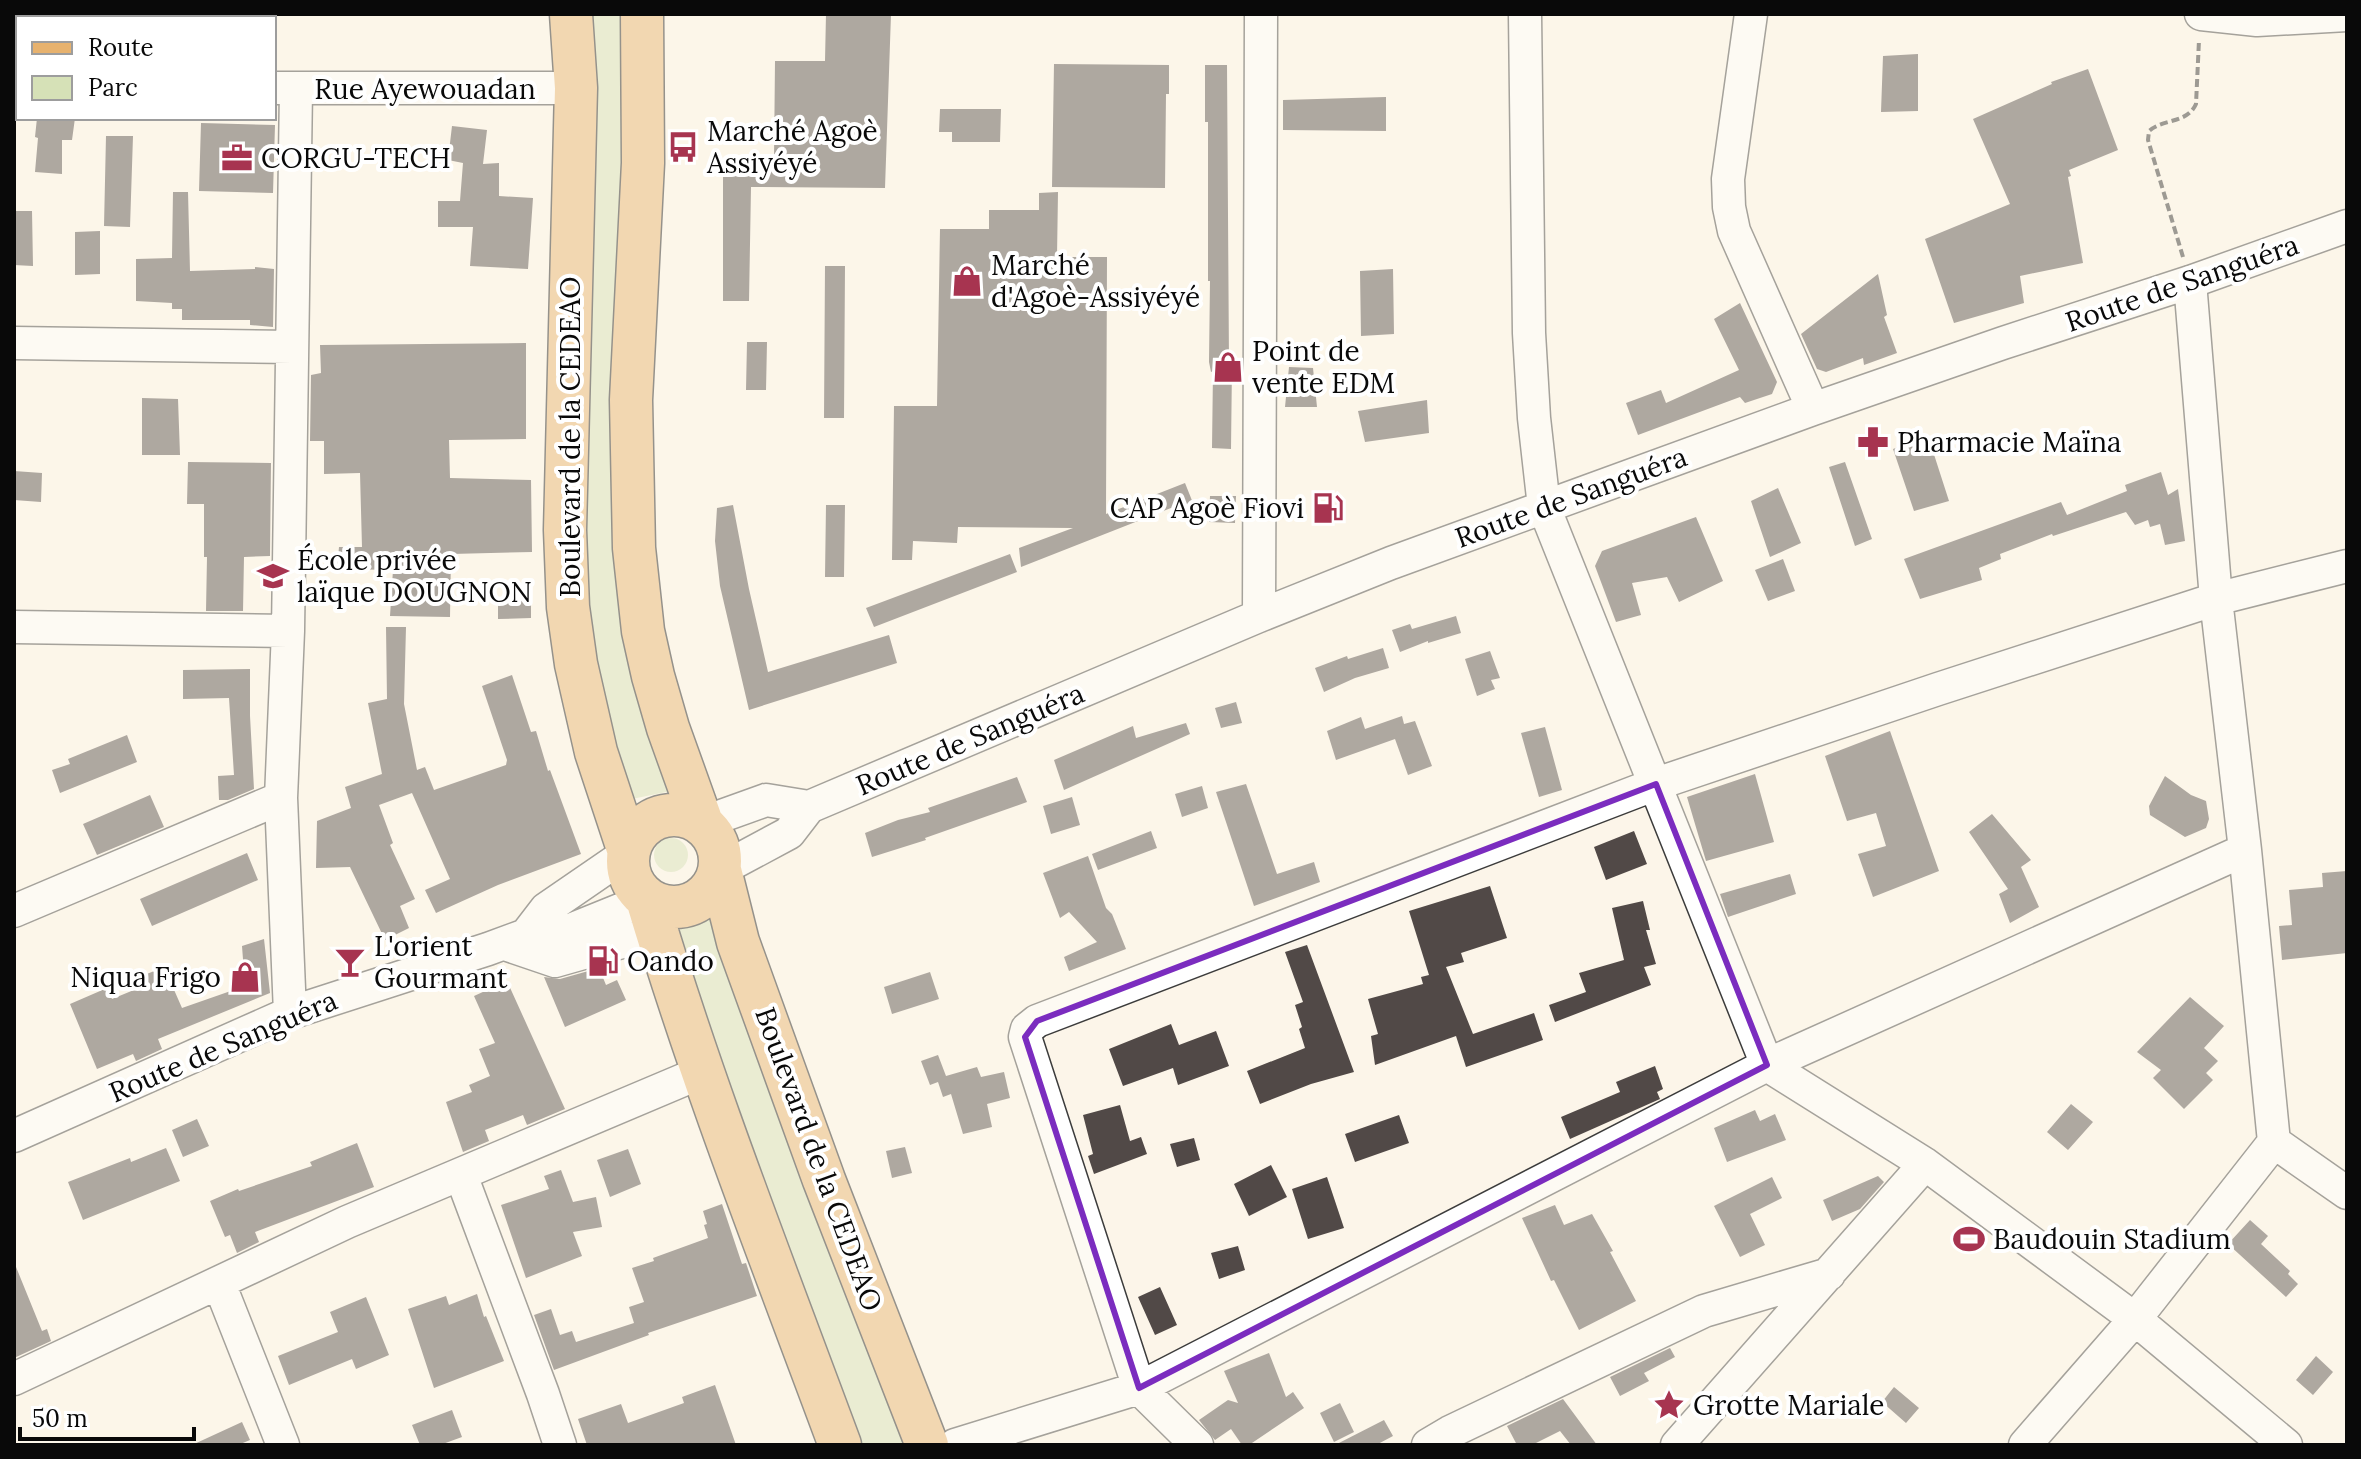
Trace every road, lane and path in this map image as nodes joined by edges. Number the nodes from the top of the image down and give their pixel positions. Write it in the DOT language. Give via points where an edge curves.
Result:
graph roads {
  1 [pos="571,14"];
  2 [pos="642,14"];
  3 [pos="1261,14"];
  4 [pos="1525,14"];
  5 [pos="1751,14"];
  6 [pos="2347,15"];
  7 [pos="2200,20"];
  8 [pos="285,88"];
  9 [pos="576,88"];
  10 [pos="2347,226"];
  11 [pos="2190,282"];
  12 [pos="14,343"];
  13 [pos="292,347"];
  14 [pos="1813,409"];
  15 [pos="1544,507"];
  16 [pos="2347,566"];
  17 [pos="2216,599"];
  18 [pos="1259,616"];
  19 [pos="14,627"];
  20 [pos="288,631"];
  21 [pos="1656,784"];
  22 [pos="281,798"];
  23 [pos="809,807"];
  24 [pos="702,823"];
  25 [pos="2245,850"];
  26 [pos="629,852"];
  27 [pos="720,870"];
  28 [pos="14,911"];
  29 [pos="652,915"];
  30 [pos="514,939"];
  31 [pos="290,1013"];
  32 [pos="1767,1065"];
  33 [pos="702,1072"];
  34 [pos="14,1136"];
  35 [pos="2274,1142"];
  36 [pos="1925,1164"];
  37 [pos="461,1175"];
  38 [pos="2347,1193"];
  39 [pos="1829,1274"];
  40 [pos="219,1283"];
  41 [pos="2135,1319"];
  42 [pos="14,1379"];
  43 [pos="1139,1388"];
  44 [pos="283,1445"];
  45 [pos="560,1445"];
  46 [pos="840,1445"];
  47 [pos="927,1445"];
  48 [pos="955,1445"];
  49 [pos="1197,1445"];
  50 [pos="1428,1445"];
  51 [pos="1677,1445"];
  52 [pos="2025,1445"];
  53 [pos="2286,1445"];
  1 -- 9 [label="main road, Boulevard de la CEDEAO"];
  2 -- 24 [label="main road" via="643,163 631,400 634,548 653,676"];
  3 -- 18 [label="street"];
  4 -- 15 [label="street" via="1528,317"];
  5 -- 14 [label="street" via="1728,179 1729,207 1734,231"];
  6 -- 7 [label="street"];
  7 -- 11 [label="path" via="2196,104 2185,117 2156,125 2148,140"];
  8 -- 9 [label="street, Rue Ayewouadan"];
  8 -- 13 [label="street"];
  9 -- 26 [label="main road, Boulevard de la CEDEAO" via="565,530 568,607 596,752"];
  10 -- 11 [label="street, Route de Sanguéra"];
  11 -- 14 [label="street, Route de Sanguéra"];
  11 -- 17 [label="street"];
  12 -- 13 [label="street"];
  13 -- 20 [label="street"];
  14 -- 15 [label="street, Route de Sanguéra"];
  15 -- 18 [label="street, Route de Sanguéra"];
  15 -- 21 [label="street"];
  16 -- 17 [label="street"];
  17 -- 21 [label="street"];
  17 -- 25 [label="street"];
  18 -- 23 [label="street, Route de Sanguéra"];
  19 -- 20 [label="street"];
  20 -- 22 [label="street"];
  21 -- 32 [label="street"];
  21 -- 43 [label="street" via="1027,1029 1025,1037"];
  22 -- 28 [label="street"];
  22 -- 31 [label="street"];
  23 -- 24 [label="street" via="766,800"];
  23 -- 27 [label="street, Route de Sanguéra" via="789,833"];
  24 -- 26 [label="main road" via="664,816 641,829"];
  24 -- 27 [label="main road" via="718,844"];
  25 -- 32 [label="street"];
  25 -- 35 [label="street"];
  26 -- 29 [label="main road" via="631,878"];
  26 -- 30 [label="street" via="546,909"];
  27 -- 29 [label="main road" via="708,894 697,902 685,907 659,905"];
  27 -- 47 [label="main road, Boulevard de la CEDEAO" via="738,942 797,1106"];
  29 -- 30 [label="street, Route de Sanguéra"];
  29 -- 33 [label="main road"];
  30 -- 31 [label="street, Route de Sanguéra"];
  31 -- 34 [label="street, Route de Sanguéra"];
  32 -- 36 [label="street"];
  32 -- 43 [label="street"];
  33 -- 37 [label="street"];
  33 -- 46 [label="main road"];
  35 -- 38 [label="street"];
  35 -- 41 [label="street"];
  36 -- 39 [label="street"];
  36 -- 41 [label="street"];
  37 -- 40 [label="street"];
  37 -- 45 [label="street"];
  39 -- 50 [label="street" via="1704,1311"];
  39 -- 51 [label="street"];
  40 -- 42 [label="street"];
  40 -- 44 [label="street"];
  41 -- 52 [label="street"];
  41 -- 53 [label="street"];
  43 -- 48 [label="street"];
  43 -- 49 [label="street"];
}
